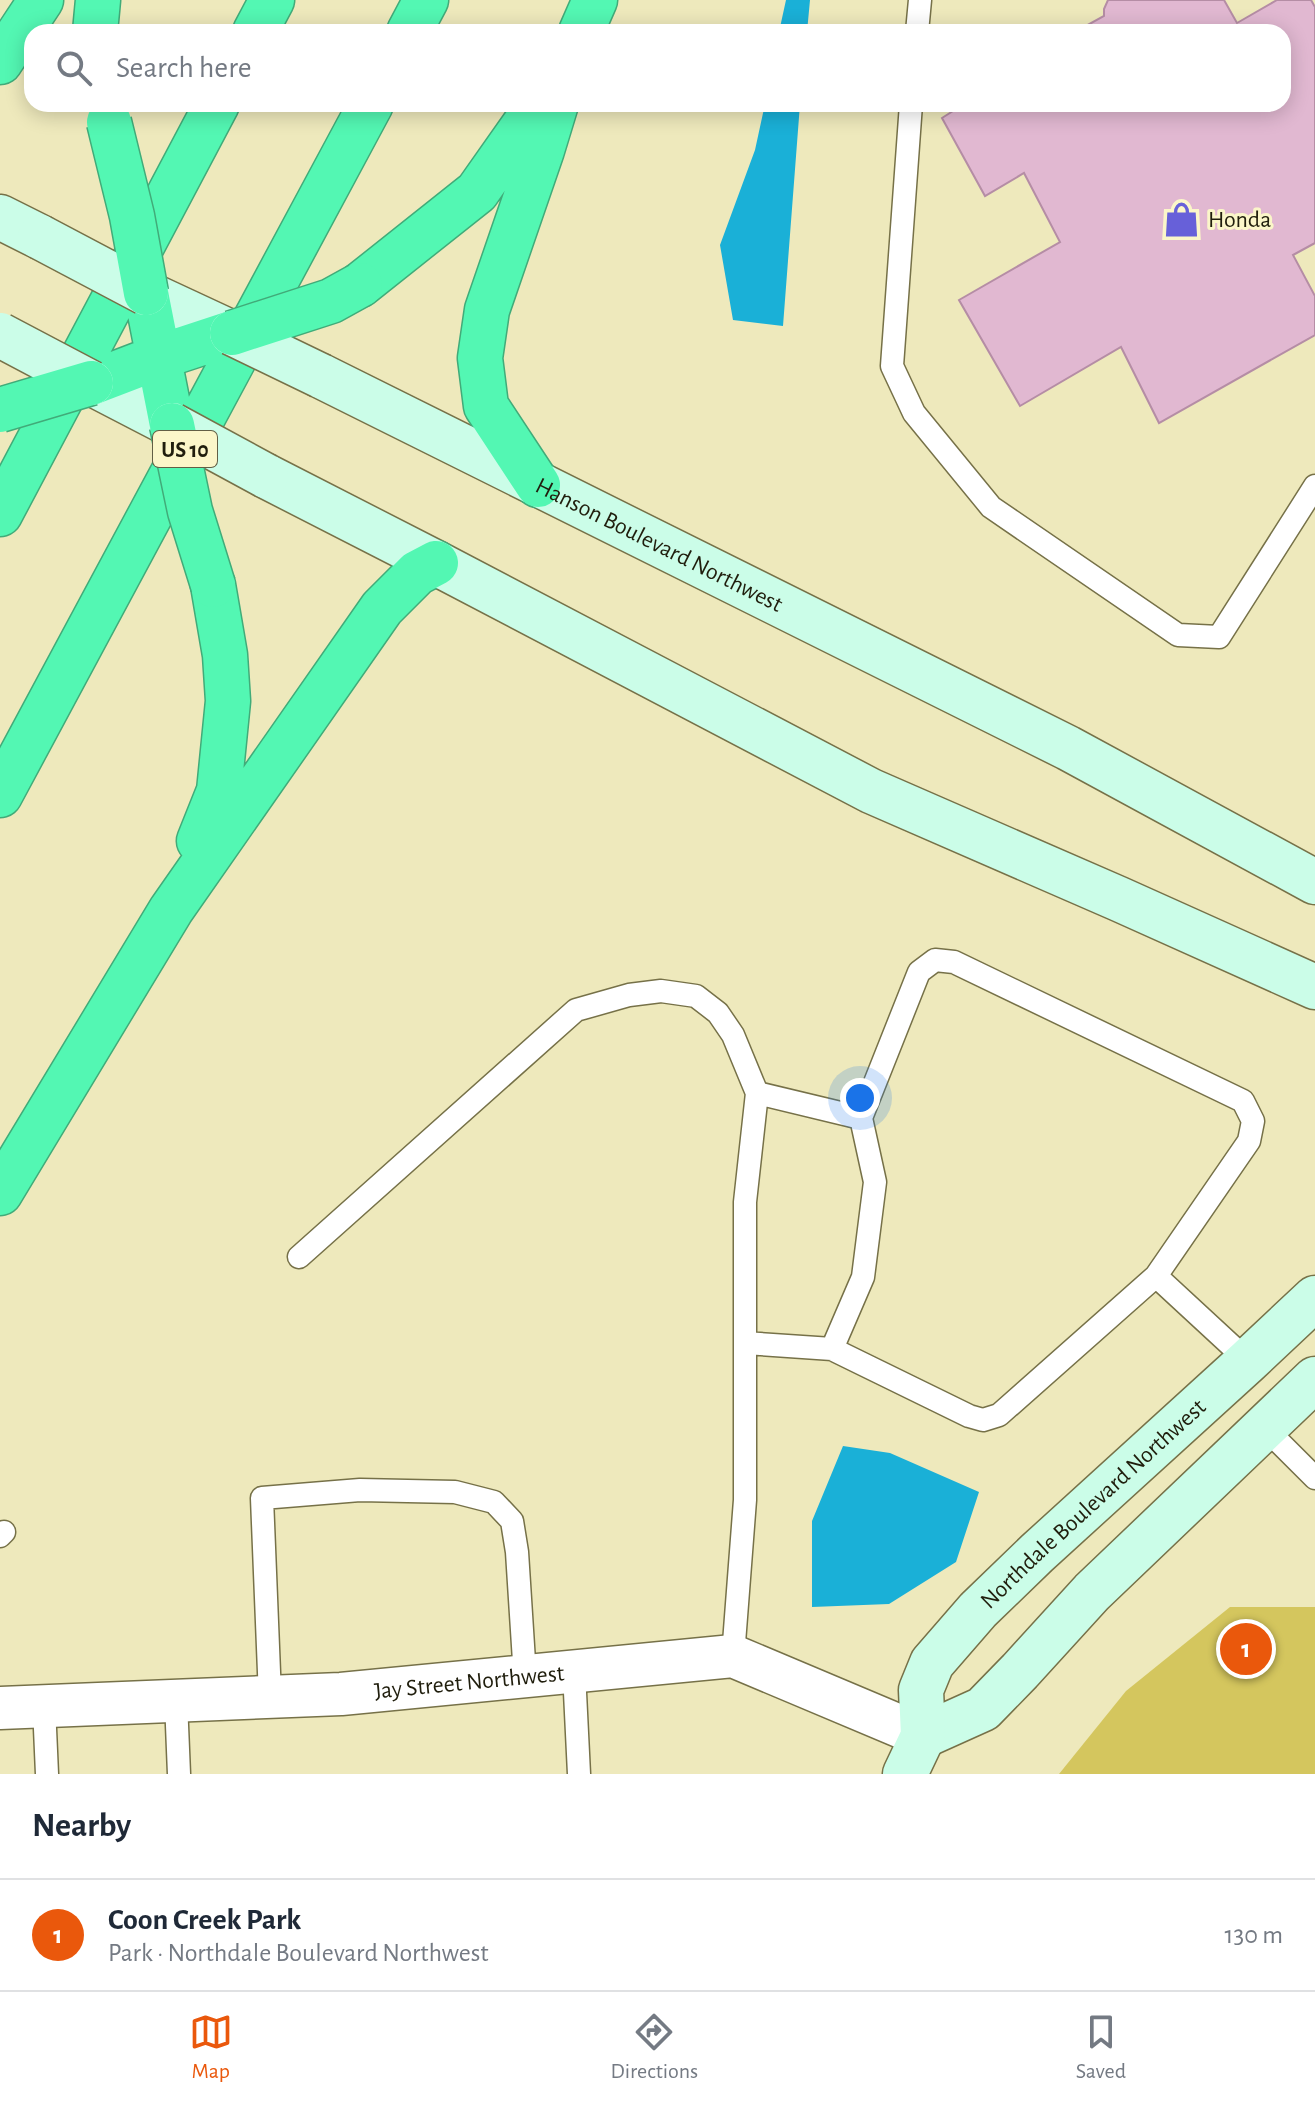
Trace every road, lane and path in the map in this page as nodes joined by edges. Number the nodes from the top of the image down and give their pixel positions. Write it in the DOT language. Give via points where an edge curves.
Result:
graph roads {
  1 [pos="41,0"];
  2 [pos="98,0"];
  3 [pos="272,0"];
  4 [pos="426,0"];
  5 [pos="595,0"];
  6 [pos="925,3"];
  7 [pos="25,24"];
  8 [pos="96,24"];
  9 [pos="259,24"];
  10 [pos="413,24"];
  11 [pos="584,24"];
  12 [pos="919,24"];
  13 [pos="24,26"];
  14 [pos="0,62"];
  15 [pos="213,112"];
  16 [pos="367,112"];
  17 [pos="533,112"];
  18 [pos="554,112"];
  19 [pos="910,112"];
  20 [pos="106,113"];
  21 [pos="0,217"];
  22 [pos="146,293"];
  23 [pos="232,333"];
  24 [pos="0,335"];
  25 [pos="159,357"];
  26 [pos="91,383"];
  27 [pos="0,410"];
  28 [pos="172,425"];
  29 [pos="538,485"];
  30 [pos="1315,486"];
  31 [pos="0,514"];
  32 [pos="436,563"];
  33 [pos="0,795"];
  34 [pos="1315,882"];
  35 [pos="171,910"];
  36 [pos="1315,987"];
  37 [pos="757,1093"];
  38 [pos="861,1118"];
  39 [pos="0,1193"];
  40 [pos="299,1257"];
  41 [pos="1156,1276"];
  42 [pos="1315,1298"];
  43 [pos="745,1343"];
  44 [pos="832,1349"];
  45 [pos="1248,1361"];
  46 [pos="1315,1379"];
  47 [pos="1265,1428"];
  48 [pos="1315,1478"];
  49 [pos="733,1656"];
  50 [pos="574,1672"];
  51 [pos="525,1677"];
  52 [pos="270,1697"];
  53 [pos="176,1701"];
  54 [pos="44,1706"];
  55 [pos="0,1708"];
  56 [pos="914,1755"];
  57 [pos="47,1774"];
  58 [pos="179,1774"];
  59 [pos="579,1774"];
  1 -- 7 [label="highway"];
  2 -- 8 [label="highway"];
  3 -- 9 [label="highway"];
  4 -- 10 [label="highway"];
  5 -- 11 [label="highway"];
  6 -- 12 [label="lane"];
  13 -- 14 [label="highway"];
  15 -- 31 [label="highway"];
  16 -- 33 [label="highway, US 10"];
  17 -- 23 [label="highway, bridge" via="477,192 360,285 331,301"];
  18 -- 29 [label="highway" via="487,310 480,358 486,406"];
  19 -- 30 [label="lane" via="892,366 914,413 991,507 1178,635 1219,637"];
  20 -- 22 [label="highway, bridge"];
  21 -- 22 [label="main road, Hanson Boulevard Northwest, bridge"];
  22 -- 23 [label="main road, Hanson Boulevard Northwest"];
  22 -- 25 [label="highway"];
  23 -- 25 [label="highway"];
  23 -- 29 [label="main road, Hanson Boulevard Northwest, bridge"];
  24 -- 26 [label="main road, bridge"];
  25 -- 26 [label="highway"];
  25 -- 28 [label="highway"];
  26 -- 27 [label="highway, bridge"];
  26 -- 28 [label="main road"];
  28 -- 32 [label="main road, bridge"];
  28 -- 35 [label="highway, bridge" via="213,585 228,701 219,791"];
  29 -- 34 [label="main road, Hanson Boulevard Northwest" via="1068,748"];
  32 -- 35 [label="highway" via="417,573 382,608"];
  32 -- 36 [label="main road" via="871,791"];
  35 -- 39 [label="highway"];
  37 -- 38 [label="lane"];
  37 -- 40 [label="lane" via="733,1035 718,1013 696,996 661,991 576,1010"];
  37 -- 43 [label="lane" via="745,1202"];
  38 -- 41 [label="lane" via="919,972 935,960 954,962 1243,1101 1253,1121 1249,1141"];
  38 -- 44 [label="lane" via="875,1182 863,1277"];
  41 -- 44 [label="lane" via="999,1415 983,1420"];
  41 -- 45 [label="lane"];
  42 -- 45 [label="main road, Northdale Boulevard Northwest"];
  43 -- 44 [label="lane"];
  43 -- 49 [label="lane" via="745,1500"];
  45 -- 56 [label="main road, Northdale Boulevard Northwest" via="1037,1553 932,1663 921,1690"];
  46 -- 47 [label="main road"];
  47 -- 48 [label="lane"];
  47 -- 56 [label="main road" via="1092,1592 983,1709"];
  49 -- 50 [label="street, Jay Street Northwest"];
  49 -- 56 [label="street, Jay Street Northwest"];
  50 -- 51 [label="street, Jay Street Northwest"];
  50 -- 59 [label="lane"];
  51 -- 52 [label="street, Jay Street Northwest"];
  51 -- 52 [label="lane" via="512,1521 494,1502 455,1492 376,1490 262,1498"];
  52 -- 53 [label="street, Jay Street Northwest"];
  53 -- 54 [label="street, Jay Street Northwest"];
  53 -- 58 [label="lane"];
  54 -- 55 [label="street, Jay Street Northwest"];
  54 -- 57 [label="lane"];
}
